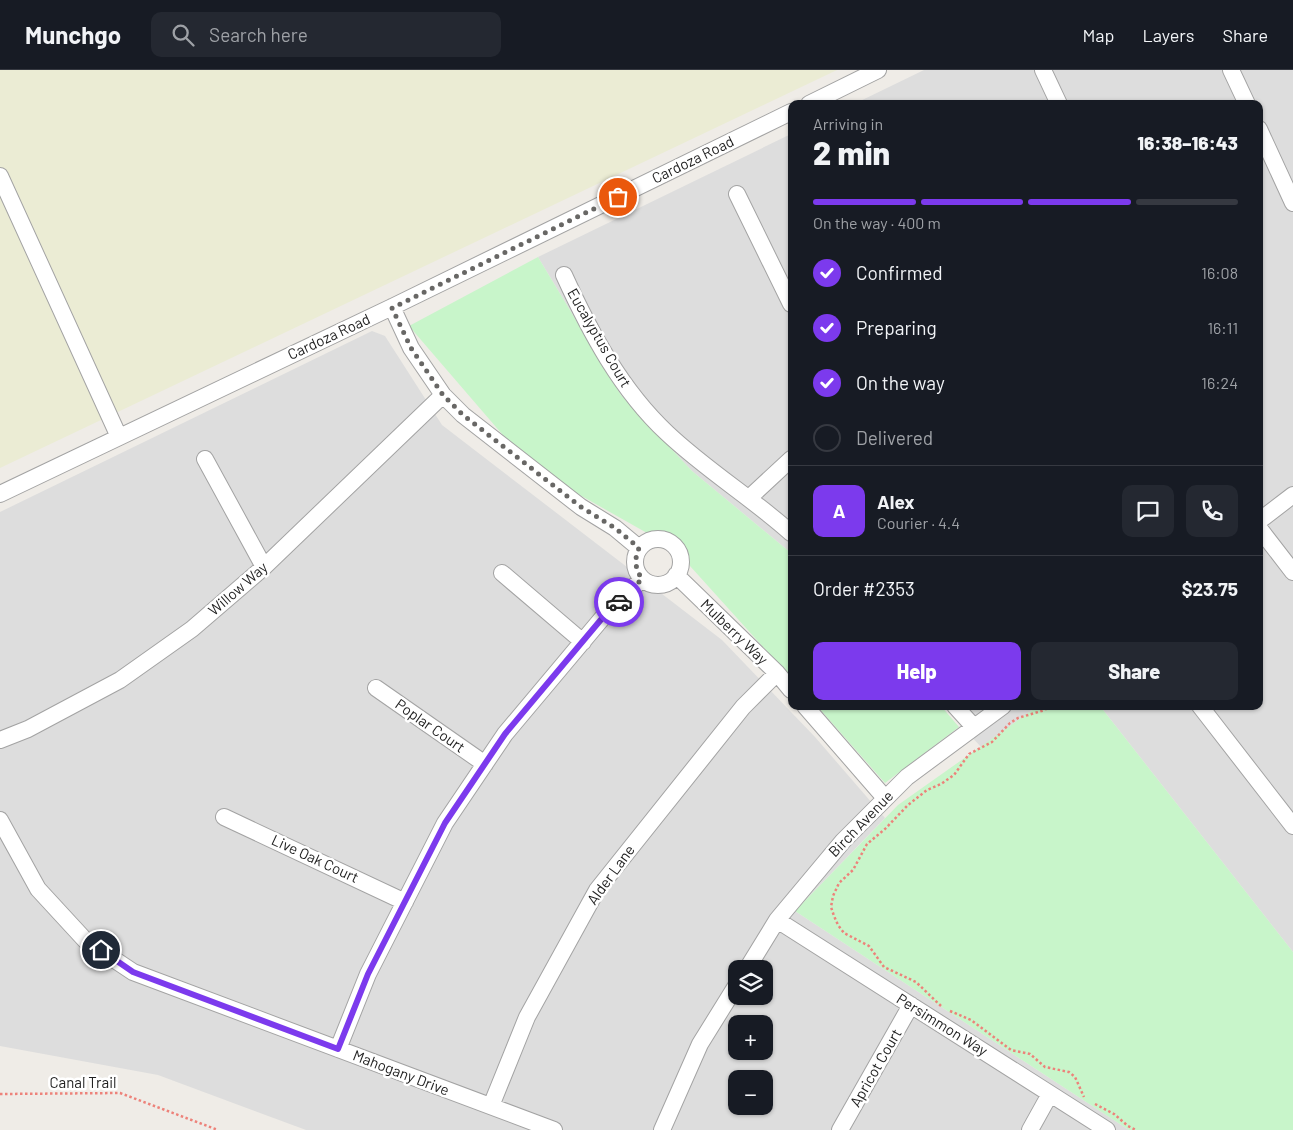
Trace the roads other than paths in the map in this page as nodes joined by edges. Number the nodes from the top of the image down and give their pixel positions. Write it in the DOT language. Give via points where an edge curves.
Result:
graph roads {
  1 [pos="878,70"];
  2 [pos="1044,70"];
  3 [pos="1231,70"];
  4 [pos="817,100"];
  5 [pos="1057,100"];
  6 [pos="1245,100"];
  7 [pos="788,113"];
  8 [pos="1263,138"];
  9 [pos="0,176"];
  10 [pos="737,194"];
  11 [pos="1293,202"];
  12 [pos="564,275"];
  13 [pos="788,298"];
  14 [pos="392,308"];
  15 [pos="443,395"];
  16 [pos="119,437"];
  17 [pos="205,459"];
  18 [pos="788,462"];
  19 [pos="0,494"];
  20 [pos="1293,495"];
  21 [pos="749,498"];
  22 [pos="1263,518"];
  23 [pos="788,530"];
  24 [pos="1263,533"];
  25 [pos="639,548"];
  26 [pos="264,567"];
  27 [pos="1293,572"];
  28 [pos="502,574"];
  29 [pos="676,575"];
  30 [pos="642,579"];
  31 [pos="583,642"];
  32 [pos="777,673"];
  33 [pos="788,686"];
  34 [pos="376,688"];
  35 [pos="808,710"];
  36 [pos="959,710"];
  37 [pos="997,710"];
  38 [pos="1203,710"];
  39 [pos="974,727"];
  40 [pos="0,740"];
  41 [pos="485,764"];
  42 [pos="885,798"];
  43 [pos="224,817"];
  44 [pos="0,820"];
  45 [pos="1293,826"];
  46 [pos="405,902"];
  47 [pos="777,920"];
  48 [pos="753,960"];
  49 [pos="728,999"];
  50 [pos="911,1006"];
  51 [pos="338,1049"];
  52 [pos="1050,1094"];
  53 [pos="491,1106"];
  54 [pos="554,1130"];
  55 [pos="662,1130"];
  56 [pos="840,1130"];
  57 [pos="1030,1130"];
  58 [pos="1107,1130"];
  1 -- 4 [label="street"];
  2 -- 5 [label="street"];
  3 -- 6 [label="street"];
  7 -- 14 [label="street, Cardoza Road"];
  8 -- 11 [label="street"];
  9 -- 16 [label="street"];
  10 -- 13 [label="street"];
  12 -- 21 [label="street, Eucalyptus Court" via="602,348 645,410 690,454"];
  14 -- 15 [label="street" via="411,348"];
  14 -- 16 [label="street, Cardoza Road"];
  15 -- 25 [label="street" via="463,415"];
  15 -- 26 [label="street, Willow Way"];
  16 -- 19 [label="street, Cardoza Road"];
  17 -- 26 [label="street"];
  18 -- 21 [label="street"];
  20 -- 22 [label="street"];
  21 -- 23 [label="street, Eucalyptus Court"];
  24 -- 27 [label="street"];
  25 -- 29 [label="street" via="653,540 664,540 675,546 681,557"];
  25 -- 30 [label="street" via="635,558"];
  26 -- 40 [label="street, Willow Way" via="192,628 120,680 28,729"];
  28 -- 31 [label="street"];
  29 -- 30 [label="street" via="664,584"];
  29 -- 32 [label="street, Mulberry Way"];
  30 -- 31 [label="street"];
  31 -- 41 [label="street" via="505,734"];
  32 -- 33 [label="street, Mulberry Way"];
  32 -- 53 [label="street, Alder Lane" via="743,707 597,890 527,1017"];
  34 -- 41 [label="street, Poplar Court"];
  35 -- 42 [label="street"];
  36 -- 39 [label="street"];
  37 -- 39 [label="street, Birch Avenue"];
  38 -- 45 [label="street"];
  39 -- 42 [label="street, Birch Avenue" via="907,777"];
  41 -- 46 [label="street" via="445,823"];
  42 -- 47 [label="street, Birch Avenue" via="843,841"];
  43 -- 46 [label="street, Live Oak Court"];
  44 -- 51 [label="street, Mahogany Drive" via="38,889 85,940 133,972"];
  46 -- 51 [label="street" via="368,974"];
  47 -- 48 [label="street, Birch Avenue"];
  47 -- 50 [label="street, Persimmon Way"];
  49 -- 55 [label="street" via="700,1044"];
  50 -- 52 [label="street, Persimmon Way"];
  50 -- 56 [label="street, Apricot Court"];
  51 -- 53 [label="street, Mahogany Drive"];
  52 -- 57 [label="street"];
  52 -- 58 [label="street, Persimmon Way"];
  53 -- 54 [label="street, Mahogany Drive"];
}
